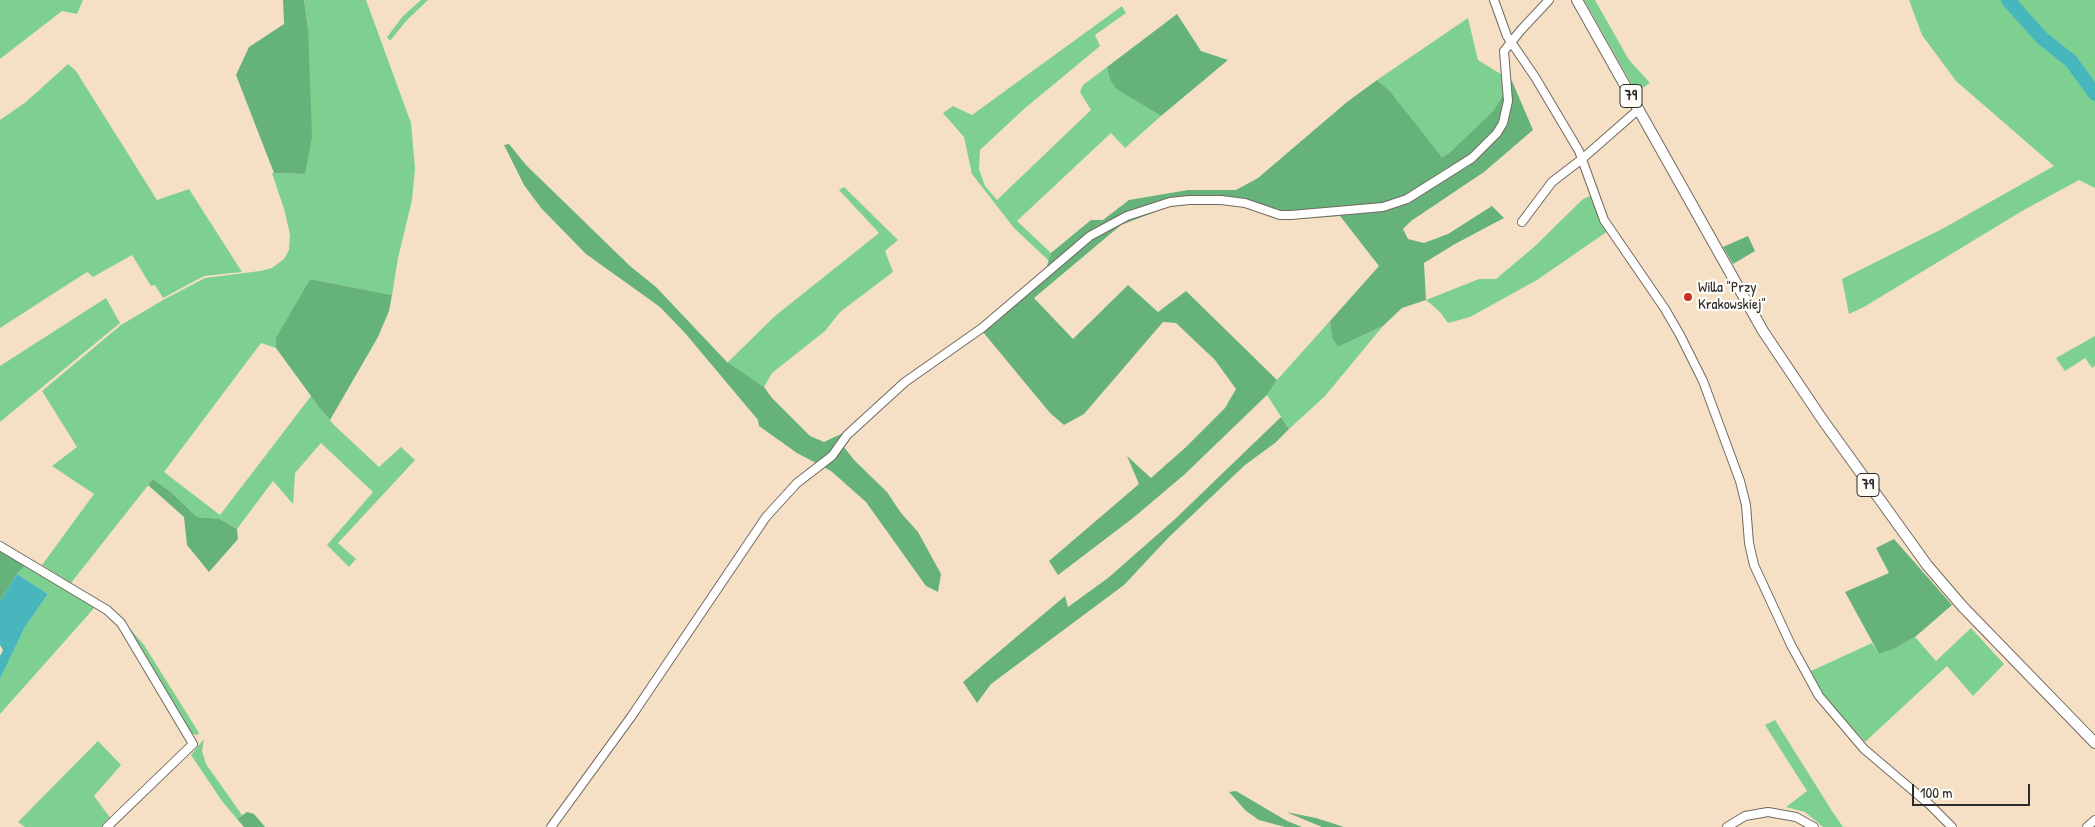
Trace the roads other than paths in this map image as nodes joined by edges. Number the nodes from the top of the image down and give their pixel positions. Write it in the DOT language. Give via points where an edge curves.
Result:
graph roads {
  1 [pos="1494,0"];
  2 [pos="1549,0"];
  3 [pos="1577,0"];
  4 [pos="1511,42"];
  5 [pos="1639,109"];
  6 [pos="1582,159"];
  7 [pos="1522,222"];
  8 [pos="0,546"];
  9 [pos="2095,743"];
  10 [pos="2095,820"];
  11 [pos="107,827"];
  12 [pos="551,827"];
  13 [pos="1727,827"];
  14 [pos="1814,827"];
  15 [pos="1952,827"];
  16 [pos="2087,827"];
  1 -- 4 [label="street"];
  2 -- 4 [label="street"];
  3 -- 5 [label="main road, 79"];
  4 -- 6 [label="street"];
  4 -- 12 [label="street" via="1504,54 1507,108 1497,133 1472,158 1407,199 1383,207 1291,215 1280,215 1245,203 1188,200 1170,202 1127,216 1090,236 982,328 905,382 847,435 832,456 797,483 766,517 631,718"];
  5 -- 6 [label="street"];
  5 -- 9 [label="main road, 79" via="1777,353 1912,547 1964,607"];
  6 -- 7 [label="street" via="1552,182"];
  6 -- 15 [label="street" via="1604,220 1665,310 1703,381 1740,481 1754,565 1795,654 1819,696 1864,749"];
  8 -- 11 [label="street" via="107,610 121,623 193,744"];
  10 -- 16 [label="street"];
  13 -- 14 [label="street" via="1745,816 1768,812 1796,817"];
}
